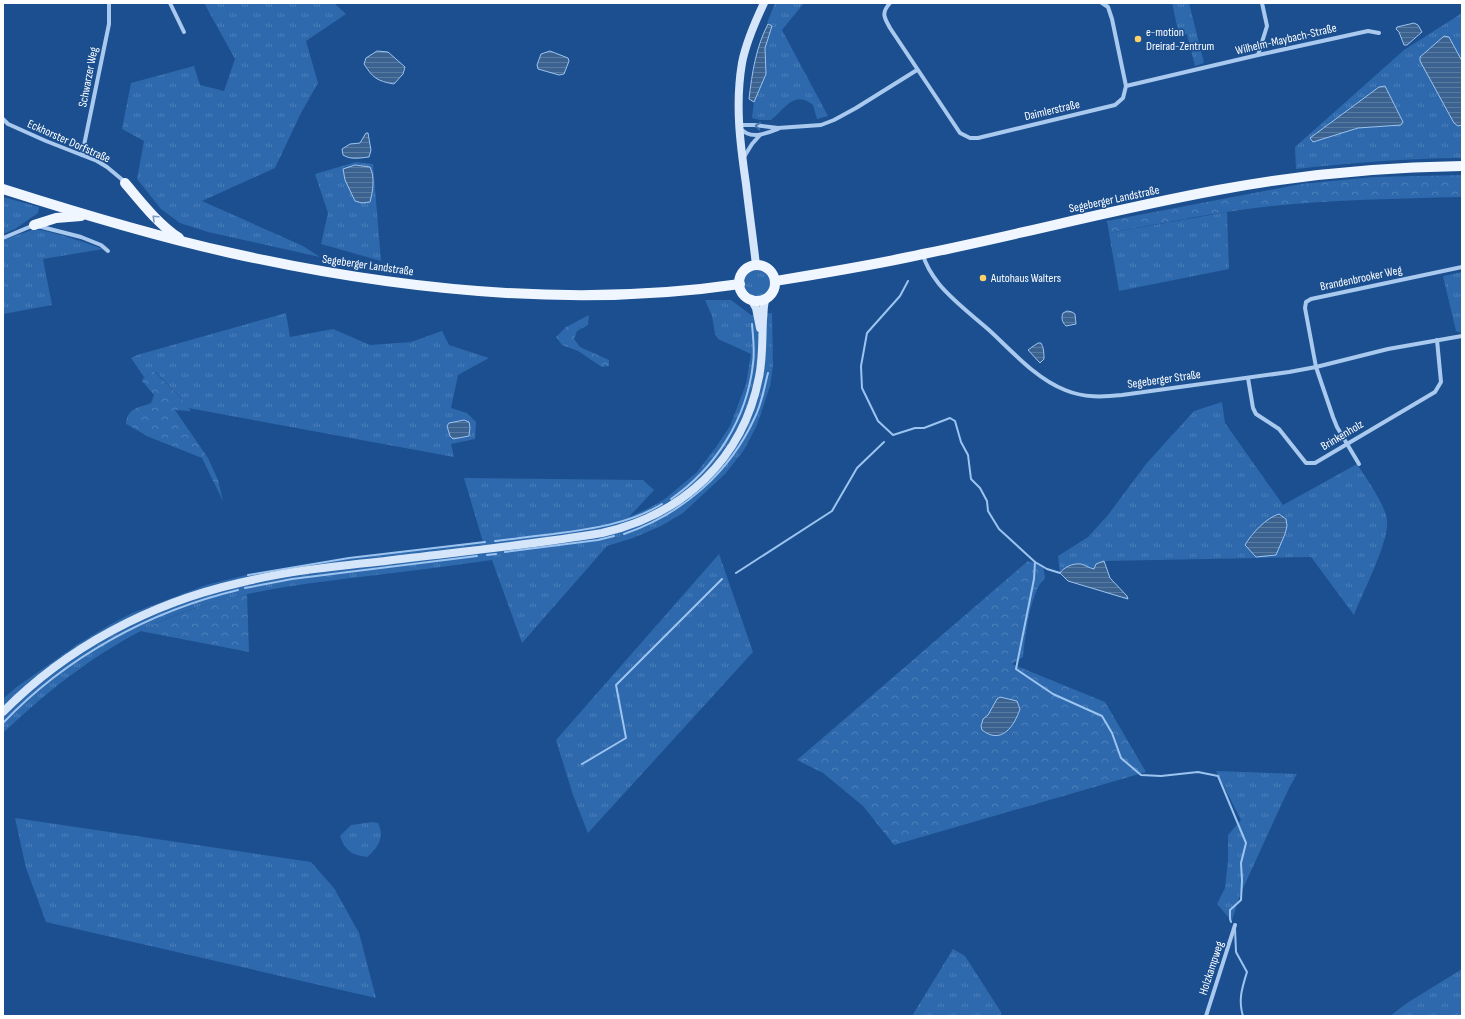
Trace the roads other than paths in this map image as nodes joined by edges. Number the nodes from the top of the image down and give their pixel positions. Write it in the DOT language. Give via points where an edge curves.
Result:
graph roads {
  1 [pos="109,3"];
  2 [pos="170,3"];
  3 [pos="764,3"];
  4 [pos="890,3"];
  5 [pos="1102,3"];
  6 [pos="1262,3"];
  7 [pos="184,32"];
  8 [pos="1379,33"];
  9 [pos="1258,55"];
  10 [pos="917,70"];
  11 [pos="1126,86"];
  12 [pos="3,120"];
  13 [pos="739,125"];
  14 [pos="778,128"];
  15 [pos="762,134"];
  16 [pos="82,155"];
  17 [pos="743,161"];
  18 [pos="1462,166"];
  19 [pos="126,183"];
  20 [pos="3,189"];
  21 [pos="88,216"];
  22 [pos="34,224"];
  23 [pos="3,238"];
  24 [pos="186,242"];
  25 [pos="108,251"];
  26 [pos="923,255"];
  27 [pos="756,265"];
  28 [pos="1462,267"];
  29 [pos="775,281"];
  30 [pos="740,284"];
  31 [pos="766,298"];
  32 [pos="751,300"];
  33 [pos="762,335"];
  34 [pos="1462,336"];
  35 [pos="1437,340"];
  36 [pos="1316,367"];
  37 [pos="1248,378"];
  38 [pos="1348,444"];
  39 [pos="1359,464"];
  40 [pos="3,712"];
  41 [pos="1235,925"];
  42 [pos="1206,1016"];
  1 -- 16 [label="street, Schwarzer Weg" via="109,24"];
  2 -- 7 [label="street"];
  3 -- 13 [label="main road" via="750,34 742,62 738,95"];
  4 -- 10 [label="street, Daimlerstraße" via="885,8 884,17"];
  5 -- 11 [label="street" via="1108,7 1110,13"];
  6 -- 9 [label="street" via="1267,26"];
  8 -- 9 [label="street, Wilhelm-Maybach-Straße" via="1368,31"];
  9 -- 11 [label="street, Wilhelm-Maybach-Straße"];
  10 -- 11 [label="street, Daimlerstraße" via="960,133 970,138 1115,105 1123,98"];
  10 -- 14 [label="street" via="834,120 822,125"];
  12 -- 16 [label="street, Eckhorster Dorfstraße"];
  14 -- 13 [label="street, one-way"];
  13 -- 15 [label="street" via="749,135"];
  13 -- 17 [label="main road"];
  14 -- 15 [label="street"];
  15 -- 17 [label="street" via="752,144"];
  16 -- 19 [label="street, Eckhorster Dorfstraße" via="107,167"];
  17 -- 27 [label="main road"];
  18 -- 26 [label="main road, Segeberger Landstraße" via="1319,175 1218,190"];
  24 -- 19 [label="main road, one-way" via="151,214"];
  20 -- 21 [label="main road, Segeberger Landstraße"];
  21 -- 22 [label="main road" via="56,218"];
  21 -- 24 [label="main road, Segeberger Landstraße"];
  22 -- 23 [label="street"];
  22 -- 25 [label="street" via="101,245"];
  24 -- 30 [label="main road, Segeberger Landstraße" via="360,277 502,293 632,293"];
  26 -- 29 [label="main road, Segeberger Landstraße"];
  26 -- 37 [label="street, Segeberger Straße" via="926,266 939,284 960,305 1049,383 1075,394 1099,397 1136,394"];
  27 -- 29 [label="main road" via="768,269"];
  27 -- 30 [label="main road" via="744,272 740,277"];
  28 -- 36 [label="street, Brandenbrooker Weg" via="1306,302"];
  29 -- 31 [label="main road" via="773,291"];
  30 -- 32 [label="main road" via="743,293"];
  31 -- 32 [label="main road"];
  31 -- 33 [label="main road"];
  32 -- 33 [label="main road" via="756,308"];
  33 -- 40 [label="main road" via="759,378 751,407 736,438 708,477 681,500 654,516 602,533 303,571 211,590 146,614 104,635 31,686"];
  34 -- 35 [label="street, Segeberger Straße"];
  35 -- 36 [label="street, Segeberger Straße"];
  35 -- 38 [label="street, Brinkenholz" via="1441,382 1435,392"];
  36 -- 37 [label="street, Segeberger Straße"];
  36 -- 38 [label="street" via="1337,427"];
  37 -- 38 [label="street, Brinkenholz" via="1256,414 1279,429 1306,464 1315,463"];
  38 -- 39 [label="street"];
  41 -- 42 [label="street, Holzkampweg"];
}
